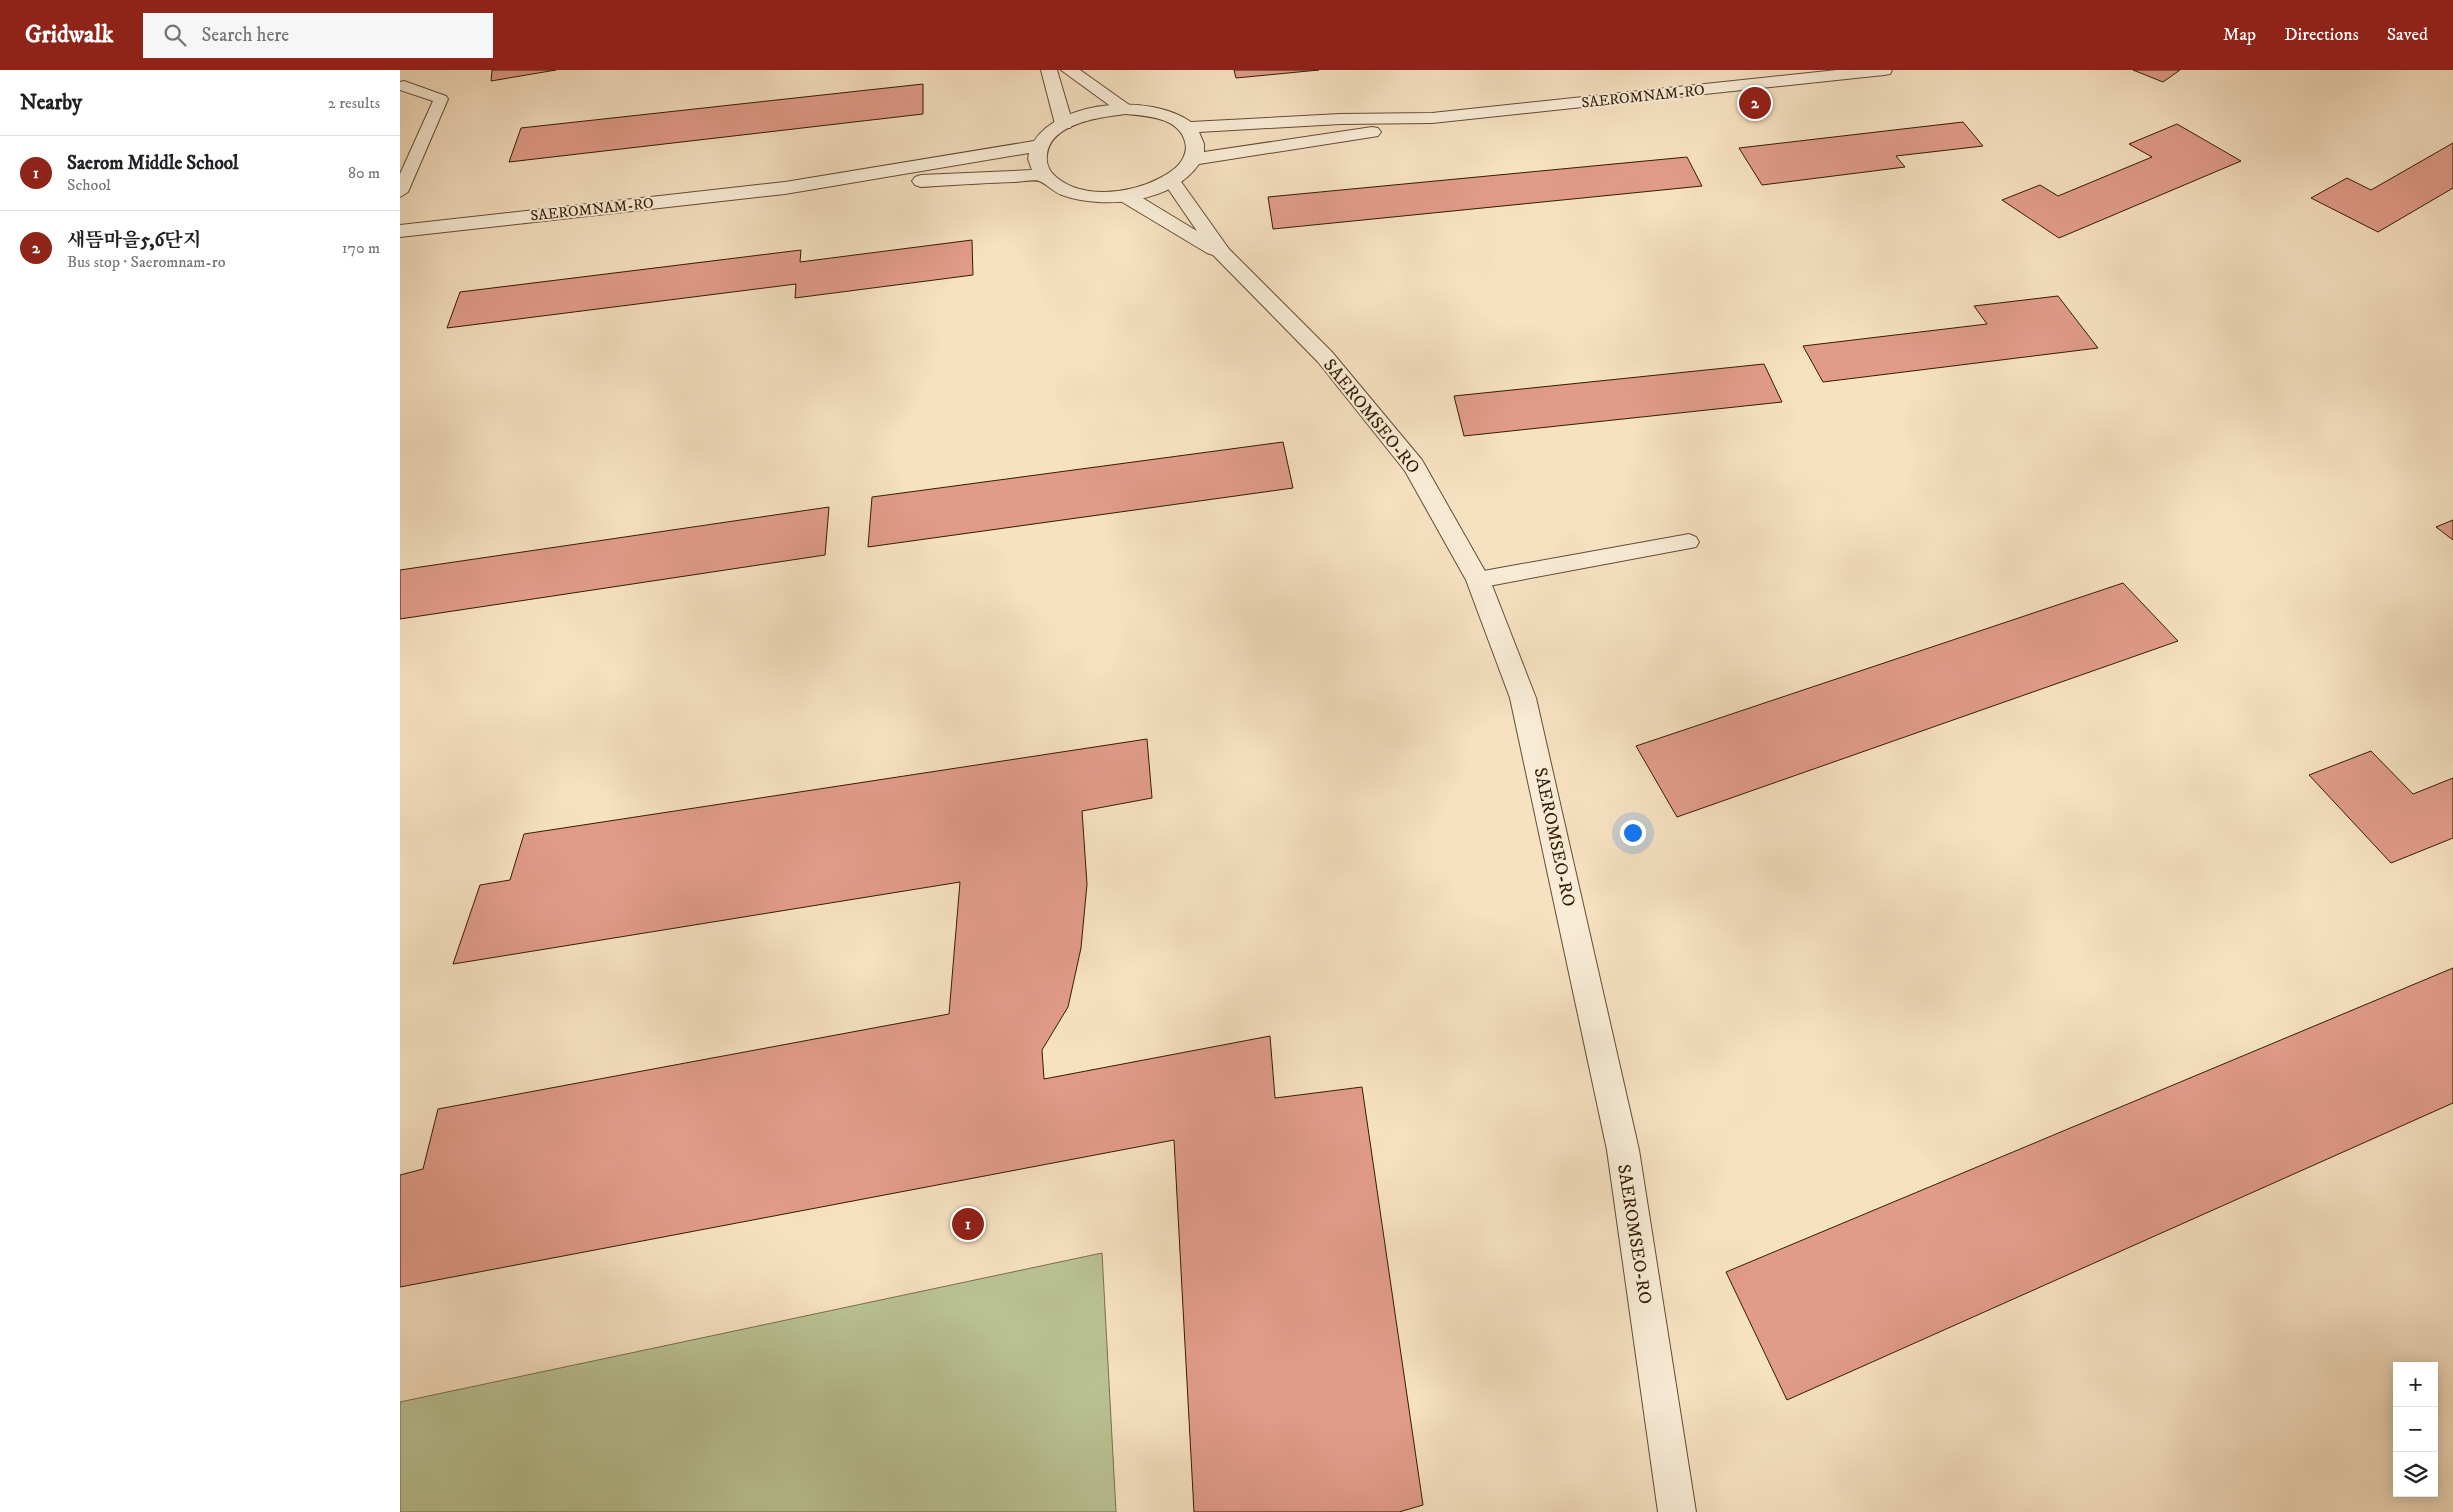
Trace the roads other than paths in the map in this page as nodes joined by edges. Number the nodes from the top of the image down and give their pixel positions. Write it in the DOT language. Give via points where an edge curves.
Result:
graph roads {
  1 [pos="1049,70"];
  2 [pos="1069,70"];
  3 [pos="1884,70"];
  4 [pos="400,86"];
  5 [pos="1126,109"];
  6 [pos="1432,118"];
  7 [pos="1064,124"];
  8 [pos="1187,127"];
  9 [pos="1039,146"];
  10 [pos="1193,159"];
  11 [pos="1043,176"];
  12 [pos="1171,180"];
  13 [pos="785,188"];
  14 [pos="400,192"];
  15 [pos="1124,195"];
  16 [pos="400,231"];
  17 [pos="1222,253"];
  18 [pos="1689,542"];
  19 [pos="1478,580"];
  20 [pos="1677,1512"];
  1 -- 7 [label="street"];
  2 -- 5 [label="street"];
  3 -- 6 [label="street, SAEROMNAM-RO"];
  4 -- 14 [label="lane" via="441,99"];
  5 -- 7 [label="street" via="1090,114"];
  5 -- 8 [label="street" via="1172,117"];
  6 -- 8 [label="street, SAEROMNAM-RO"];
  6 -- 10 [label="street, SAEROMNAM-RO" via="1355,136"];
  7 -- 9 [label="street"];
  8 -- 10 [label="street" via="1194,137"];
  9 -- 11 [label="street" via="1036,161"];
  9 -- 13 [label="street, SAEROMNAM-RO"];
  10 -- 12 [label="street"];
  11 -- 13 [label="street, SAEROMNAM-RO"];
  11 -- 15 [label="street" via="1056,186 1075,193"];
  12 -- 15 [label="street"];
  12 -- 17 [label="street"];
  13 -- 16 [label="street, SAEROMNAM-RO"];
  15 -- 17 [label="street"];
  17 -- 19 [label="street, SAEROMSEO-RO" via="1325,357 1414,466"];
  18 -- 19 [label="lane"];
  19 -- 20 [label="street, SAEROMSEO-RO" via="1523,698 1623,1150"];
}
